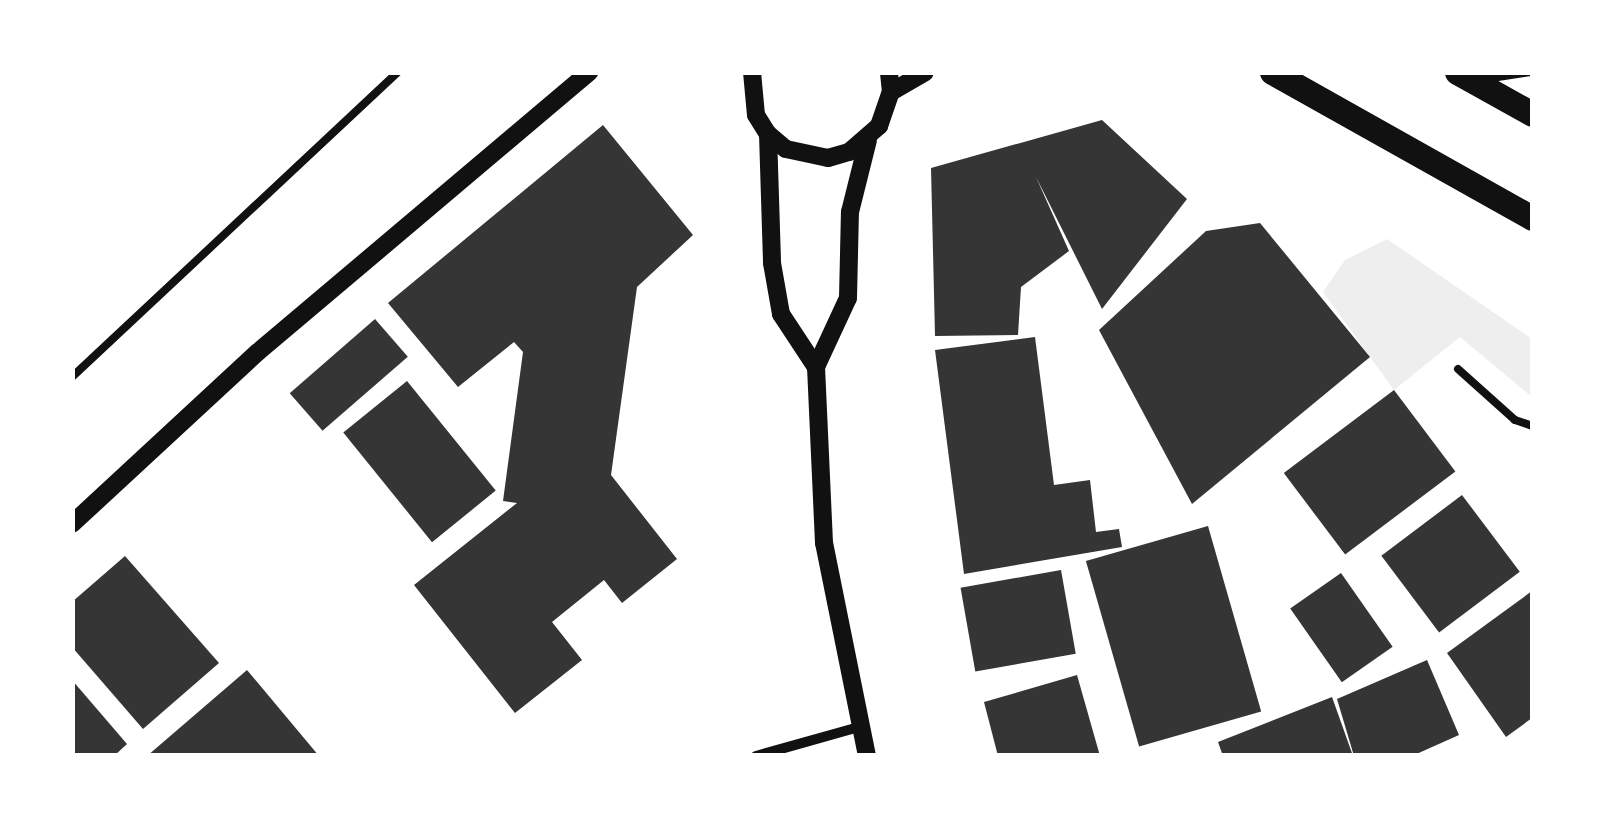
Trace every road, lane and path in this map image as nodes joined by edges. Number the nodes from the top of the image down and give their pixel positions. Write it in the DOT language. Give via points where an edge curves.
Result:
graph roads {
  1 [pos="398,72"];
  2 [pos="590,72"];
  3 [pos="752,72"];
  4 [pos="889,72"];
  5 [pos="925,72"];
  6 [pos="1272,72"];
  7 [pos="1530,72"];
  8 [pos="1461,74"];
  9 [pos="891,92"];
  10 [pos="1532,114"];
  11 [pos="768,134"];
  12 [pos="868,140"];
  13 [pos="1532,218"];
  14 [pos="816,367"];
  15 [pos="1458,370"];
  16 [pos="72,377"];
  17 [pos="1532,426"];
  18 [pos="72,524"];
  19 [pos="859,727"];
  20 [pos="756,756"];
  21 [pos="867,756"];
  1 -- 16 [label="lane"];
  2 -- 18 [label="street" via="258,352"];
  3 -- 11 [label="street" via="756,115"];
  4 -- 9 [label="street"];
  5 -- 9 [label="street"];
  6 -- 13 [label="main road"];
  7 -- 8 [label="lane"];
  8 -- 10 [label="main road"];
  9 -- 12 [label="street"];
  11 -- 12 [label="street" via="786,148 817,157 849,152"];
  11 -- 14 [label="street" via="772,263 781,314"];
  12 -- 14 [label="street" via="850,212 848,298"];
  14 -- 19 [label="street" via="824,543"];
  15 -- 17 [label="lane" via="1515,420"];
  19 -- 20 [label="street"];
  19 -- 21 [label="street"];
}
